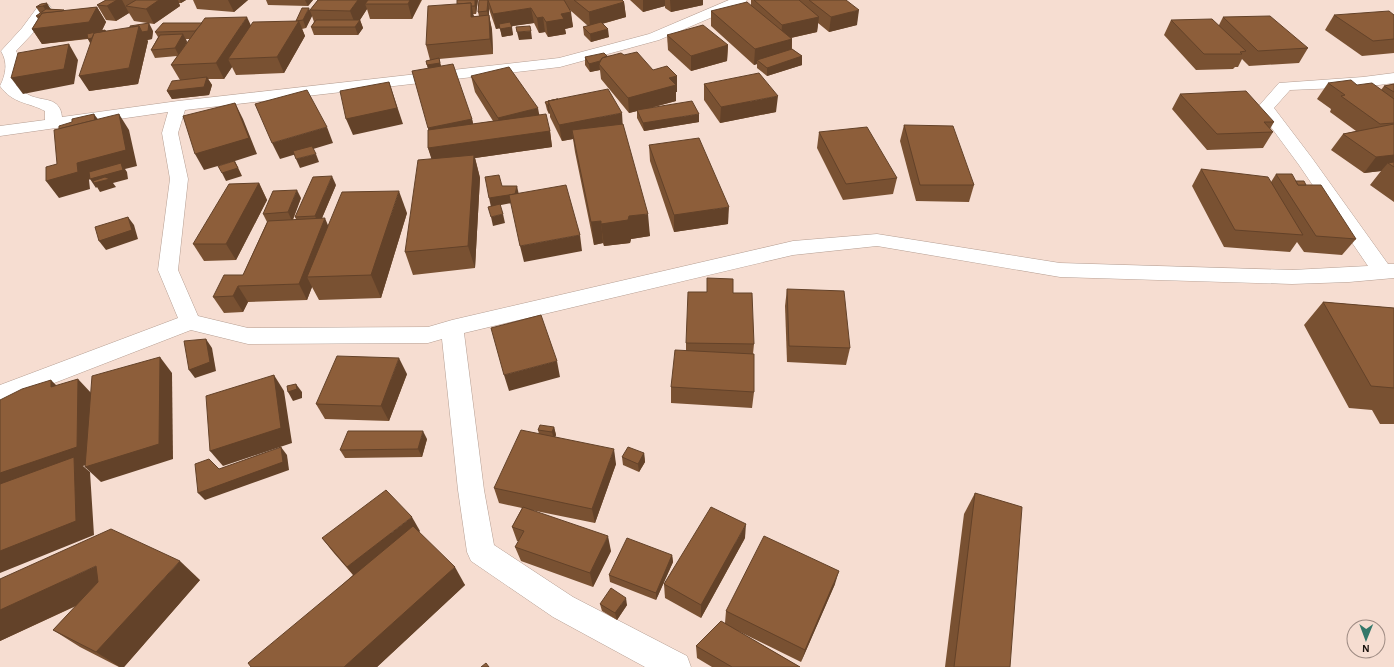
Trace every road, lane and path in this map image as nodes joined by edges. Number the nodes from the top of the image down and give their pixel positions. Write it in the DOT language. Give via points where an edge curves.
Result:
graph roads {
  1 [pos="740,0"];
  2 [pos="44,8"];
  3 [pos="1394,78"];
  4 [pos="178,106"];
  5 [pos="54,122"];
  6 [pos="0,131"];
  7 [pos="1388,271"];
  8 [pos="190,322"];
  9 [pos="452,328"];
  10 [pos="0,394"];
  11 [pos="676,667"];
  1 -- 4 [label="street" via="654,37 560,62"];
  2 -- 5 [label="street" via="8,51 14,73 8,86 24,99 40,102 53,109"];
  3 -- 7 [label="street" via="1285,86 1265,108"];
  4 -- 5 [label="street"];
  4 -- 8 [label="street" via="170,133 178,179 168,270"];
  5 -- 6 [label="street"];
  7 -- 9 [label="street" via="1292,277 1060,270 877,240 793,248"];
  8 -- 9 [label="street" via="248,336 428,335"];
  8 -- 10 [label="street"];
  9 -- 11 [label="street" via="481,552 563,608"];
}
